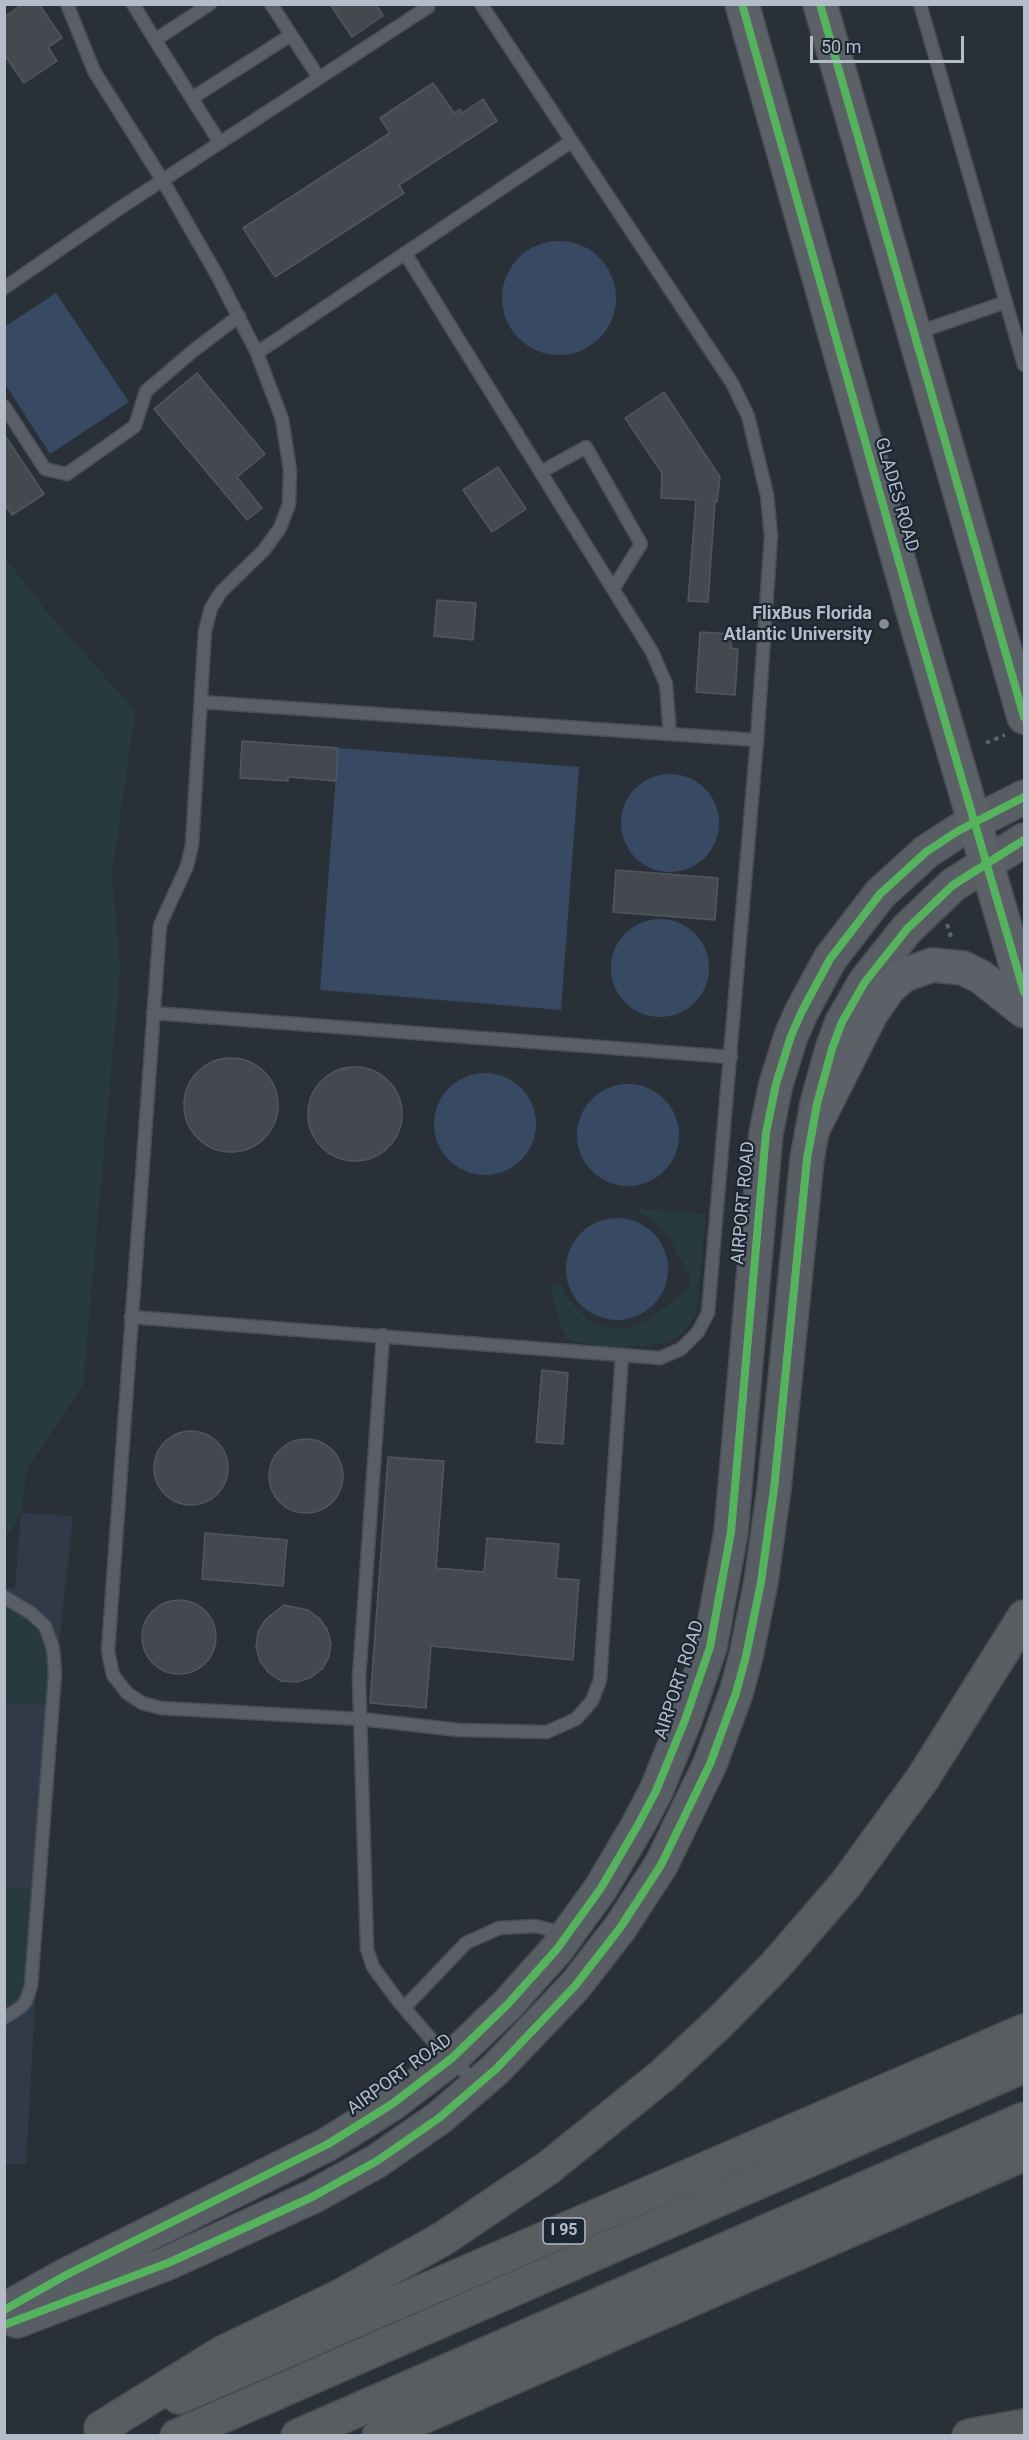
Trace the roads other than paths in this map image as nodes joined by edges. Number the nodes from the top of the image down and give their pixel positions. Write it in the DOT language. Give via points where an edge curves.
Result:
graph roads {
  1 [pos="67,4"];
  2 [pos="133,4"];
  3 [pos="210,4"];
  4 [pos="271,4"];
  5 [pos="427,4"];
  6 [pos="482,4"];
  7 [pos="741,4"];
  8 [pos="820,4"];
  9 [pos="920,4"];
  10 [pos="291,35"];
  11 [pos="155,40"];
  12 [pos="319,78"];
  13 [pos="192,98"];
  14 [pos="572,141"];
  15 [pos="220,143"];
  16 [pos="163,181"];
  17 [pos="405,253"];
  18 [pos="4,288"];
  19 [pos="1006,302"];
  20 [pos="239,316"];
  21 [pos="915,333"];
  22 [pos="257,353"];
  23 [pos="1024,365"];
  24 [pos="4,406"];
  25 [pos="541,472"];
  26 [pos="613,589"];
  27 [pos="201,702"];
  28 [pos="1015,726"];
  29 [pos="670,734"];
  30 [pos="757,740"];
  31 [pos="1024,797"];
  32 [pos="974,823"];
  33 [pos="1024,840"];
  34 [pos="986,862"];
  35 [pos="1024,992"];
  36 [pos="1024,1011"];
  37 [pos="153,1012"];
  38 [pos="731,1057"];
  39 [pos="812,1131"];
  40 [pos="131,1317"];
  41 [pos="383,1335"];
  42 [pos="622,1355"];
  43 [pos="4,1597"];
  44 [pos="1024,1617"];
  45 [pos="1024,1648"];
  46 [pos="970,1704"];
  47 [pos="361,1719"];
  48 [pos="568,1934"];
  49 [pos="404,2008"];
  50 [pos="4,2018"];
  51 [pos="1024,2031"];
  52 [pos="452,2058"];
  53 [pos="1024,2066"];
  54 [pos="478,2085"];
  55 [pos="1024,2119"];
  56 [pos="1024,2154"];
  57 [pos="4,2310"];
  58 [pos="4,2325"];
  59 [pos="1024,2426"];
  60 [pos="92,2432"];
  61 [pos="177,2436"];
  62 [pos="298,2436"];
  63 [pos="379,2436"];
  64 [pos="969,2436"];
  1 -- 16 [label="lane" via="94,71"];
  2 -- 11 [label="lane"];
  3 -- 11 [label="lane"];
  4 -- 10 [label="lane"];
  5 -- 12 [label="lane" via="428,7"];
  6 -- 14 [label="lane"];
  7 -- 32 [label="main road, GLADES ROAD"];
  8 -- 21 [label="main road"];
  9 -- 19 [label="lane"];
  10 -- 12 [label="lane"];
  10 -- 13 [label="lane"];
  11 -- 13 [label="lane"];
  12 -- 15 [label="lane"];
  13 -- 15 [label="lane"];
  14 -- 17 [label="lane"];
  14 -- 30 [label="lane" via="732,383 748,416 767,495 771,536"];
  15 -- 16 [label="lane"];
  16 -- 18 [label="lane"];
  16 -- 20 [label="lane"];
  17 -- 22 [label="lane"];
  17 -- 25 [label="lane"];
  19 -- 21 [label="lane"];
  19 -- 23 [label="lane"];
  20 -- 22 [label="lane"];
  20 -- 24 [label="lane" via="146,391 135,426 67,474 45,469"];
  21 -- 28 [label="main road"];
  22 -- 27 [label="lane" via="282,418 290,470 289,504 280,528 264,550 221,592 211,608 205,631"];
  25 -- 26 [label="lane"];
  25 -- 26 [label="lane" via="586,447 641,544"];
  26 -- 29 [label="lane" via="652,652 666,684"];
  27 -- 29 [label="lane"];
  27 -- 37 [label="lane" via="192,844 187,866 160,926"];
  29 -- 30 [label="lane"];
  30 -- 38 [label="lane"];
  31 -- 32 [label="street, AIRPORT ROAD"];
  32 -- 34 [label="main road, GLADES ROAD"];
  32 -- 48 [label="street, AIRPORT ROAD" via="926,852 874,900 830,959 791,1036 766,1133 731,1532 710,1647 656,1791 620,1858"];
  33 -- 34 [label="street"];
  34 -- 35 [label="main road, GLADES ROAD"];
  34 -- 39 [label="street" via="921,913 865,982 832,1049"];
  36 -- 39 [label="main road" via="981,977 963,968 932,965 904,975 872,1012"];
  37 -- 38 [label="lane"];
  37 -- 40 [label="lane"];
  38 -- 42 [label="lane" via="708,1313 698,1332 681,1349 660,1358"];
  39 -- 54 [label="street" via="803,1184 762,1582 736,1693 711,1764 642,1896 575,1986"];
  40 -- 41 [label="lane"];
  40 -- 47 [label="lane" via="108,1651 113,1675 127,1693 160,1708"];
  41 -- 42 [label="lane"];
  41 -- 47 [label="lane" via="359,1678"];
  42 -- 47 [label="lane" via="600,1680 592,1701 576,1719 547,1732 459,1730"];
  43 -- 50 [label="lane" via="45,1626 53,1648 55,1674 31,1986 21,2007"];
  44 -- 46 [label="highway"];
  45 -- 46 [label="highway"];
  46 -- 60 [label="highway" via="923,1778 822,1913 720,2022 636,2099 548,2168 444,2238 341,2296 222,2353"];
  47 -- 49 [label="lane" via="367,1949 373,1967"];
  48 -- 49 [label="lane" via="535,1926 499,1928 466,1943"];
  48 -- 52 [label="street, AIRPORT ROAD" via="507,2005"];
  49 -- 52 [label="lane"];
  51 -- 60 [label="highway, I 95" via="240,2372"];
  52 -- 54 [label="lane"];
  52 -- 57 [label="street, AIRPORT ROAD" via="392,2104 328,2144"];
  53 -- 61 [label="highway"];
  54 -- 58 [label="street" via="377,2160 312,2197 168,2262"];
  55 -- 62 [label="highway"];
  56 -- 63 [label="highway"];
  59 -- 64 [label="highway"];
}
